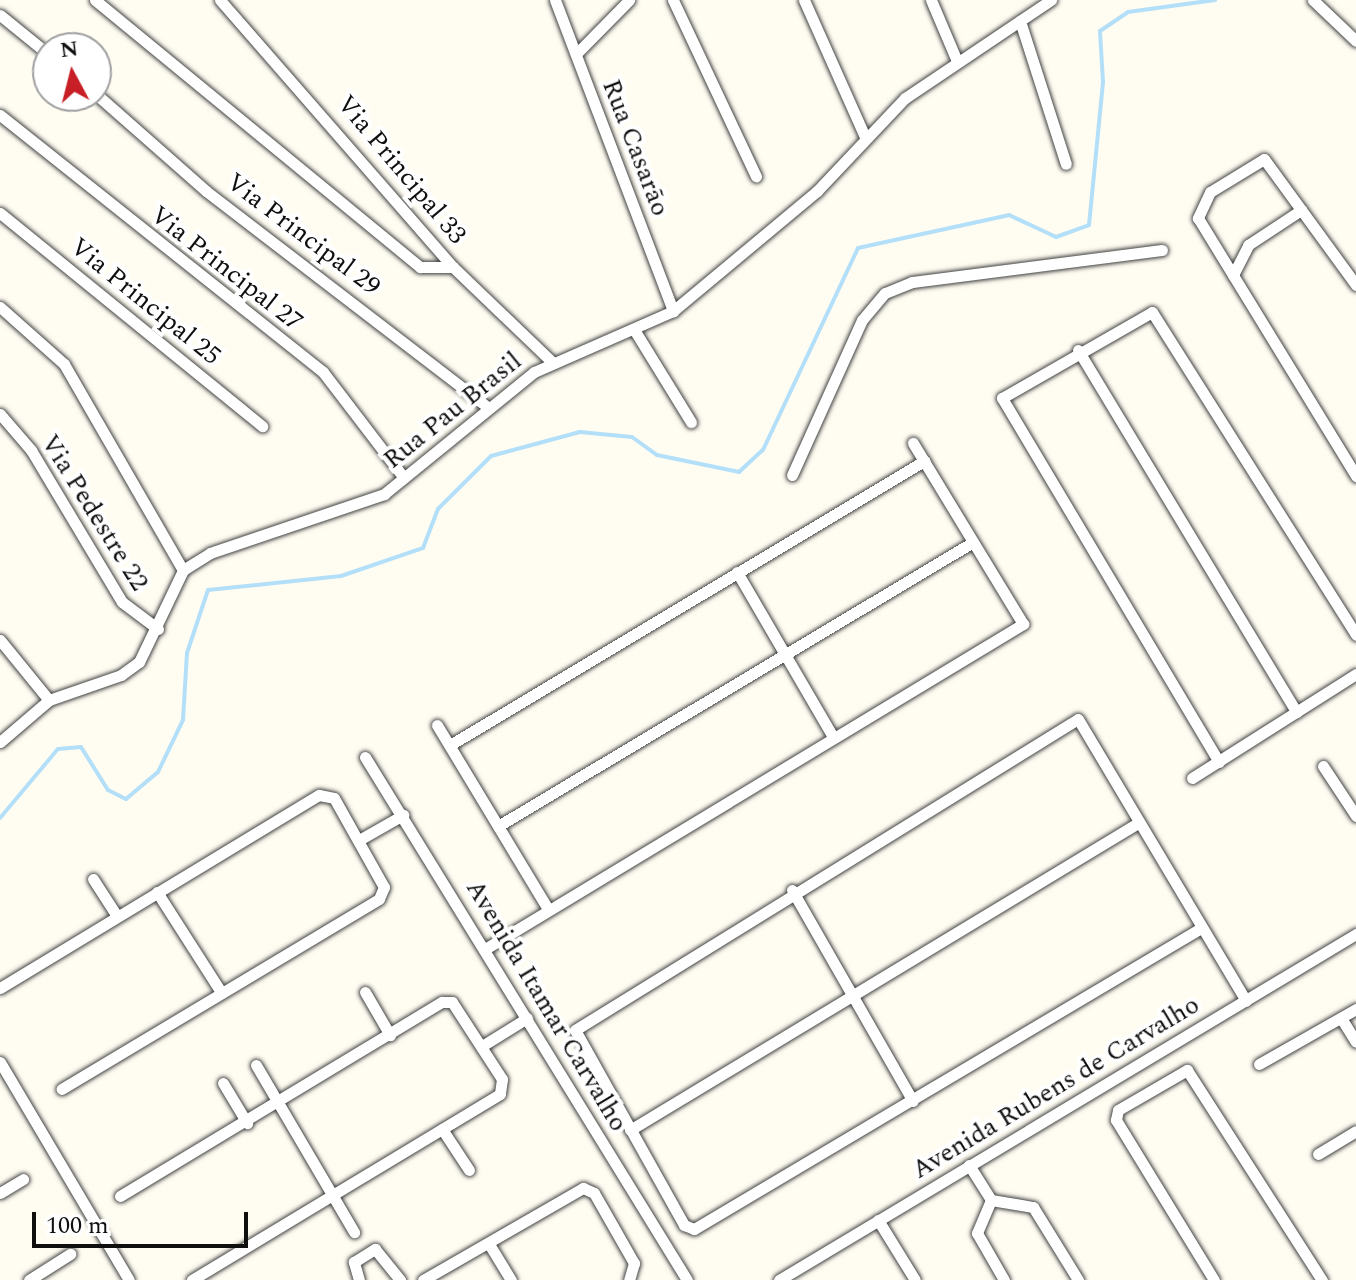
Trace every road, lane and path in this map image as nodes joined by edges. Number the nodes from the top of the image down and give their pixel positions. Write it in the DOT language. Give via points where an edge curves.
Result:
graph roads {
  1 [pos="95,0"];
  2 [pos="220,0"];
  3 [pos="555,0"];
  4 [pos="629,0"];
  5 [pos="673,0"];
  6 [pos="804,0"];
  7 [pos="931,0"];
  8 [pos="1051,0"];
  9 [pos="1313,0"];
  10 [pos="0,15"];
  11 [pos="1020,21"];
  12 [pos="32,41"];
  13 [pos="1356,41"];
  14 [pos="576,54"];
  15 [pos="956,59"];
  16 [pos="112,108"];
  17 [pos="0,115"];
  18 [pos="865,137"];
  19 [pos="1066,164"];
  20 [pos="756,176"];
  21 [pos="1301,210"];
  22 [pos="0,213"];
  23 [pos="1162,250"];
  24 [pos="453,267"];
  25 [pos="1233,275"];
  26 [pos="1356,285"];
  27 [pos="0,307"];
  28 [pos="673,311"];
  29 [pos="635,331"];
  30 [pos="1078,350"];
  31 [pos="553,363"];
  32 [pos="487,407"];
  33 [pos="0,414"];
  34 [pos="691,422"];
  35 [pos="262,426"];
  36 [pos="913,443"];
  37 [pos="924,461"];
  38 [pos="792,475"];
  39 [pos="1356,476"];
  40 [pos="404,478"];
  41 [pos="973,542"];
  42 [pos="183,570"];
  43 [pos="737,572"];
  44 [pos="158,629"];
  45 [pos="1356,635"];
  46 [pos="0,640"];
  47 [pos="785,658"];
  48 [pos="1356,674"];
  49 [pos="49,700"];
  50 [pos="1296,712"];
  51 [pos="437,725"];
  52 [pos="833,737"];
  53 [pos="0,742"];
  54 [pos="450,745"];
  55 [pos="365,757"];
  56 [pos="1219,762"];
  57 [pos="1323,766"];
  58 [pos="1192,778"];
  59 [pos="403,815"];
  60 [pos="1356,816"];
  61 [pos="1138,823"];
  62 [pos="498,826"];
  63 [pos="359,840"];
  64 [pos="93,879"];
  65 [pos="792,890"];
  66 [pos="157,892"];
  67 [pos="548,909"];
  68 [pos="117,916"];
  69 [pos="1201,928"];
  70 [pos="1356,934"];
  71 [pos="485,949"];
  72 [pos="0,988"];
  73 [pos="221,992"];
  74 [pos="365,992"];
  75 [pos="853,995"];
  76 [pos="1246,1001"];
  77 [pos="1356,1009"];
  78 [pos="527,1018"];
  79 [pos="1341,1018"];
  80 [pos="390,1035"];
  81 [pos="1356,1042"];
  82 [pos="482,1046"];
  83 [pos="0,1062"];
  84 [pos="1259,1064"];
  85 [pos="256,1065"];
  86 [pos="223,1083"];
  87 [pos="61,1089"];
  88 [pos="913,1101"];
  89 [pos="279,1104"];
  90 [pos="247,1123"];
  91 [pos="442,1129"];
  92 [pos="630,1130"];
  93 [pos="1356,1131"];
  94 [pos="1318,1154"];
  95 [pos="969,1165"];
  96 [pos="469,1170"];
  97 [pos="23,1179"];
  98 [pos="0,1193"];
  99 [pos="332,1194"];
  100 [pos="120,1196"];
  101 [pos="991,1200"];
  102 [pos="878,1220"];
  103 [pos="354,1232"];
  104 [pos="489,1244"];
  105 [pos="70,1254"];
  106 [pos="29,1280"];
  107 [pos="129,1280"];
  108 [pos="192,1280"];
  109 [pos="359,1280"];
  110 [pos="400,1280"];
  111 [pos="423,1280"];
  112 [pos="511,1280"];
  113 [pos="629,1280"];
  114 [pos="687,1280"];
  115 [pos="779,1280"];
  116 [pos="915,1280"];
  117 [pos="1004,1280"];
  118 [pos="1078,1280"];
  119 [pos="1214,1280"];
  120 [pos="1322,1280"];
  1 -- 24 [label="street" via="420,267"];
  2 -- 24 [label="street, Via Principal 33"];
  3 -- 14 [label="street, Rua Casarão"];
  4 -- 14 [label="street"];
  5 -- 20 [label="street"];
  6 -- 18 [label="street"];
  7 -- 15 [label="street"];
  8 -- 11 [label="street, Rua Pau Brasil"];
  9 -- 13 [label="street"];
  10 -- 12 [label="street"];
  11 -- 15 [label="street, Rua Pau Brasil"];
  11 -- 19 [label="street"];
  14 -- 28 [label="street, Rua Casarão"];
  15 -- 18 [label="street, Rua Pau Brasil"];
  16 -- 32 [label="street, Via Principal 29" via="206,191"];
  17 -- 40 [label="street, Via Principal 27" via="323,372"];
  18 -- 28 [label="street, Rua Pau Brasil" via="817,191"];
  21 -- 25 [label="street" via="1248,245"];
  21 -- 25 [label="street" via="1264,159 1220,181 1198,218"];
  21 -- 26 [label="street"];
  22 -- 35 [label="street, Via Principal 25"];
  23 -- 38 [label="street" via="912,282 885,293 862,320"];
  24 -- 31 [label="street, Via Principal 33"];
  25 -- 39 [label="street"];
  27 -- 42 [label="street" via="64,364"];
  28 -- 29 [label="street, Rua Pau Brasil"];
  29 -- 31 [label="street, Rua Pau Brasil"];
  29 -- 34 [label="street"];
  30 -- 45 [label="street" via="1146,311 1156,314"];
  30 -- 50 [label="street"];
  30 -- 56 [label="street" via="1001,401"];
  31 -- 32 [label="street, Rua Pau Brasil"];
  32 -- 40 [label="street, Rua Pau Brasil"];
  33 -- 44 [label="street, Via Pedestre 22" via="31,450 122,602"];
  36 -- 37 [label="street"];
  37 -- 41 [label="street"];
  37 -- 43 [label="street"];
  40 -- 42 [label="street, Rua Pau Brasil" via="344,511 227,546"];
  41 -- 47 [label="street"];
  41 -- 52 [label="street" via="1023,624"];
  42 -- 44 [label="street"];
  43 -- 47 [label="street"];
  43 -- 54 [label="street"];
  44 -- 49 [label="street" via="121,675"];
  46 -- 49 [label="street"];
  47 -- 52 [label="street"];
  47 -- 62 [label="street"];
  48 -- 50 [label="street"];
  49 -- 53 [label="street"];
  50 -- 56 [label="street"];
  51 -- 54 [label="street"];
  52 -- 67 [label="street"];
  54 -- 62 [label="street"];
  55 -- 59 [label="street, Avenida Itamar Carvalho"];
  56 -- 58 [label="street"];
  57 -- 60 [label="street"];
  59 -- 63 [label="street"];
  59 -- 71 [label="street, Avenida Itamar Carvalho"];
  61 -- 65 [label="street" via="1078,719"];
  61 -- 69 [label="street"];
  61 -- 75 [label="street"];
  62 -- 67 [label="street"];
  63 -- 66 [label="street" via="334,798 323,794"];
  63 -- 73 [label="street" via="384,887 379,899"];
  64 -- 68 [label="street"];
  65 -- 75 [label="street"];
  65 -- 92 [label="street" via="577,1023 576,1035"];
  66 -- 68 [label="street"];
  66 -- 73 [label="street"];
  67 -- 71 [label="street"];
  68 -- 72 [label="street"];
  69 -- 76 [label="street"];
  69 -- 88 [label="street"];
  70 -- 76 [label="street, Avenida Rubens de Carvalho"];
  71 -- 78 [label="street, Avenida Itamar Carvalho"];
  73 -- 87 [label="street"];
  74 -- 80 [label="street"];
  75 -- 88 [label="street"];
  75 -- 92 [label="street"];
  76 -- 95 [label="street, Avenida Rubens de Carvalho"];
  77 -- 79 [label="street"];
  78 -- 82 [label="street"];
  78 -- 114 [label="street, Avenida Itamar Carvalho"];
  79 -- 81 [label="street"];
  79 -- 84 [label="street"];
  80 -- 82 [label="street" via="449,1001"];
  80 -- 89 [label="street"];
  82 -- 91 [label="street" via="503,1090"];
  83 -- 107 [label="street"];
  85 -- 89 [label="street"];
  86 -- 90 [label="street"];
  88 -- 92 [label="street" via="694,1229 684,1225"];
  89 -- 90 [label="street"];
  89 -- 99 [label="street"];
  90 -- 100 [label="street"];
  91 -- 96 [label="street"];
  91 -- 99 [label="street"];
  93 -- 94 [label="street"];
  95 -- 101 [label="street"];
  95 -- 102 [label="street, Avenida Rubens de Carvalho"];
  97 -- 98 [label="street"];
  99 -- 103 [label="street"];
  99 -- 108 [label="street"];
  101 -- 117 [label="street" via="977,1233"];
  101 -- 118 [label="street" via="1033,1207"];
  102 -- 115 [label="street, Avenida Rubens de Carvalho"];
  102 -- 116 [label="street"];
  104 -- 111 [label="street"];
  104 -- 112 [label="street"];
  104 -- 113 [label="street" via="587,1188 634,1263"];
  105 -- 106 [label="street"];
  109 -- 110 [label="street" via="354,1262 375,1249"];
  119 -- 120 [label="street" via="1116,1120 1118,1110 1187,1070"];
}
